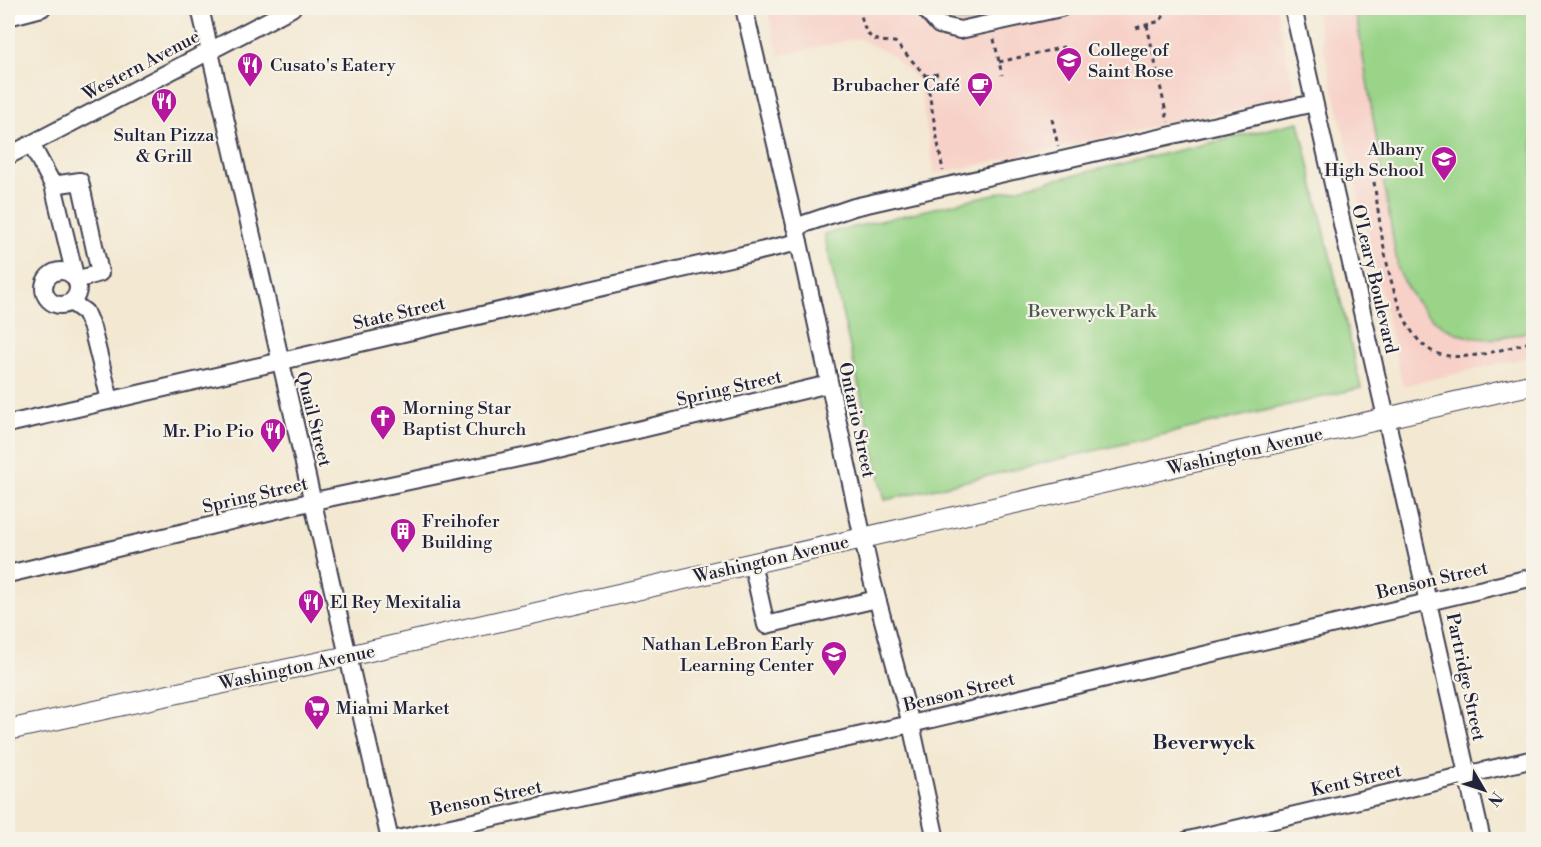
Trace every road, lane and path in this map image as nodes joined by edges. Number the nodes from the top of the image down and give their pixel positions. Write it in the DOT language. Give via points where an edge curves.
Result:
graph roads {
  1 [pos="42,8"];
  2 [pos="200,8"];
  3 [pos="292,8"];
  4 [pos="744,8"];
  5 [pos="859,8"];
  6 [pos="924,8"];
  7 [pos="1060,8"];
  8 [pos="1164,8"];
  9 [pos="1293,8"];
  10 [pos="8,17"];
  11 [pos="990,24"];
  12 [pos="1148,25"];
  13 [pos="1136,28"];
  14 [pos="1064,47"];
  15 [pos="210,50"];
  16 [pos="999,63"];
  17 [pos="938,74"];
  18 [pos="1002,75"];
  19 [pos="926,76"];
  20 [pos="1314,103"];
  21 [pos="1052,119"];
  22 [pos="1170,135"];
  23 [pos="31,144"];
  24 [pos="8,156"];
  25 [pos="1061,160"];
  26 [pos="1374,182"];
  27 [pos="53,185"];
  28 [pos="946,186"];
  29 [pos="797,234"];
  30 [pos="76,280"];
  31 [pos="71,302"];
  32 [pos="1533,341"];
  33 [pos="280,361"];
  34 [pos="829,384"];
  35 [pos="1533,384"];
  36 [pos="110,400"];
  37 [pos="1388,418"];
  38 [pos="8,424"];
  39 [pos="314,501"];
  40 [pos="864,538"];
  41 [pos="752,562"];
  42 [pos="8,574"];
  43 [pos="1533,577"];
  44 [pos="877,598"];
  45 [pos="1429,601"];
  46 [pos="348,656"];
  47 [pos="911,724"];
  48 [pos="8,730"];
  49 [pos="1533,759"];
  50 [pos="1467,774"];
  51 [pos="392,840"];
  52 [pos="936,840"];
  53 [pos="1188,840"];
  54 [pos="1482,840"];
  1 -- 10 [label="street"];
  2 -- 15 [label="street, Quail Street"];
  3 -- 15 [label="street, Western Avenue"];
  4 -- 29 [label="street, Ontario Street"];
  5 -- 19 [label="path" via="867,35 874,40 895,42"];
  6 -- 11 [label="street" via="934,20 952,30"];
  7 -- 11 [label="street"];
  8 -- 12 [label="path" via="1160,21"];
  9 -- 20 [label="street, O'Leary Boulevard"];
  11 -- 16 [label="path"];
  12 -- 13 [label="path"];
  12 -- 22 [label="path"];
  14 -- 16 [label="path"];
  15 -- 23 [label="street, Western Avenue"];
  15 -- 33 [label="street, Quail Street"];
  16 -- 18 [label="path"];
  17 -- 19 [label="path"];
  19 -- 28 [label="path"];
  20 -- 22 [label="street, State Street"];
  20 -- 37 [label="street, O'Leary Boulevard"];
  21 -- 25 [label="path"];
  22 -- 25 [label="street, State Street"];
  23 -- 24 [label="street, Western Avenue"];
  23 -- 27 [label="street"];
  25 -- 28 [label="street, State Street"];
  26 -- 32 [label="path" via="1396,302 1424,346 1441,355 1462,357"];
  27 -- 30 [label="street"];
  27 -- 30 [label="street" via="80,181 100,273"];
  28 -- 29 [label="street, State Street" via="854,207"];
  29 -- 33 [label="street, State Street"];
  29 -- 34 [label="street, Ontario Street"];
  30 -- 31 [label="street" via="78,292"];
  30 -- 31 [label="street" via="69,272 58,271 49,275 44,285 45,296 54,304"];
  31 -- 36 [label="street" via="85,312 92,328"];
  33 -- 36 [label="street, State Street"];
  33 -- 39 [label="street, Quail Street"];
  34 -- 39 [label="street, Spring Street" via="533,455"];
  34 -- 40 [label="street, Ontario Street"];
  35 -- 37 [label="main road, Washington Avenue"];
  36 -- 38 [label="street, State Street"];
  37 -- 40 [label="main road, Washington Avenue"];
  37 -- 45 [label="street, Partridge Street"];
  39 -- 42 [label="street, Spring Street"];
  39 -- 46 [label="street, Quail Street"];
  40 -- 41 [label="main road, Washington Avenue"];
  40 -- 44 [label="street, Ontario Street"];
  41 -- 44 [label="street" via="766,625"];
  41 -- 46 [label="main road, Washington Avenue"];
  43 -- 45 [label="street, Benson Street"];
  44 -- 47 [label="street, Ontario Street"];
  45 -- 47 [label="street, Benson Street"];
  45 -- 50 [label="street, Partridge Street"];
  46 -- 48 [label="main road, Washington Avenue"];
  46 -- 51 [label="street, Quail Street"];
  47 -- 51 [label="street, Benson Street"];
  47 -- 52 [label="street, Ontario Street"];
  49 -- 50 [label="street, Kent Street"];
  50 -- 53 [label="street, Kent Street"];
  50 -- 54 [label="street, Partridge Street"];
}
